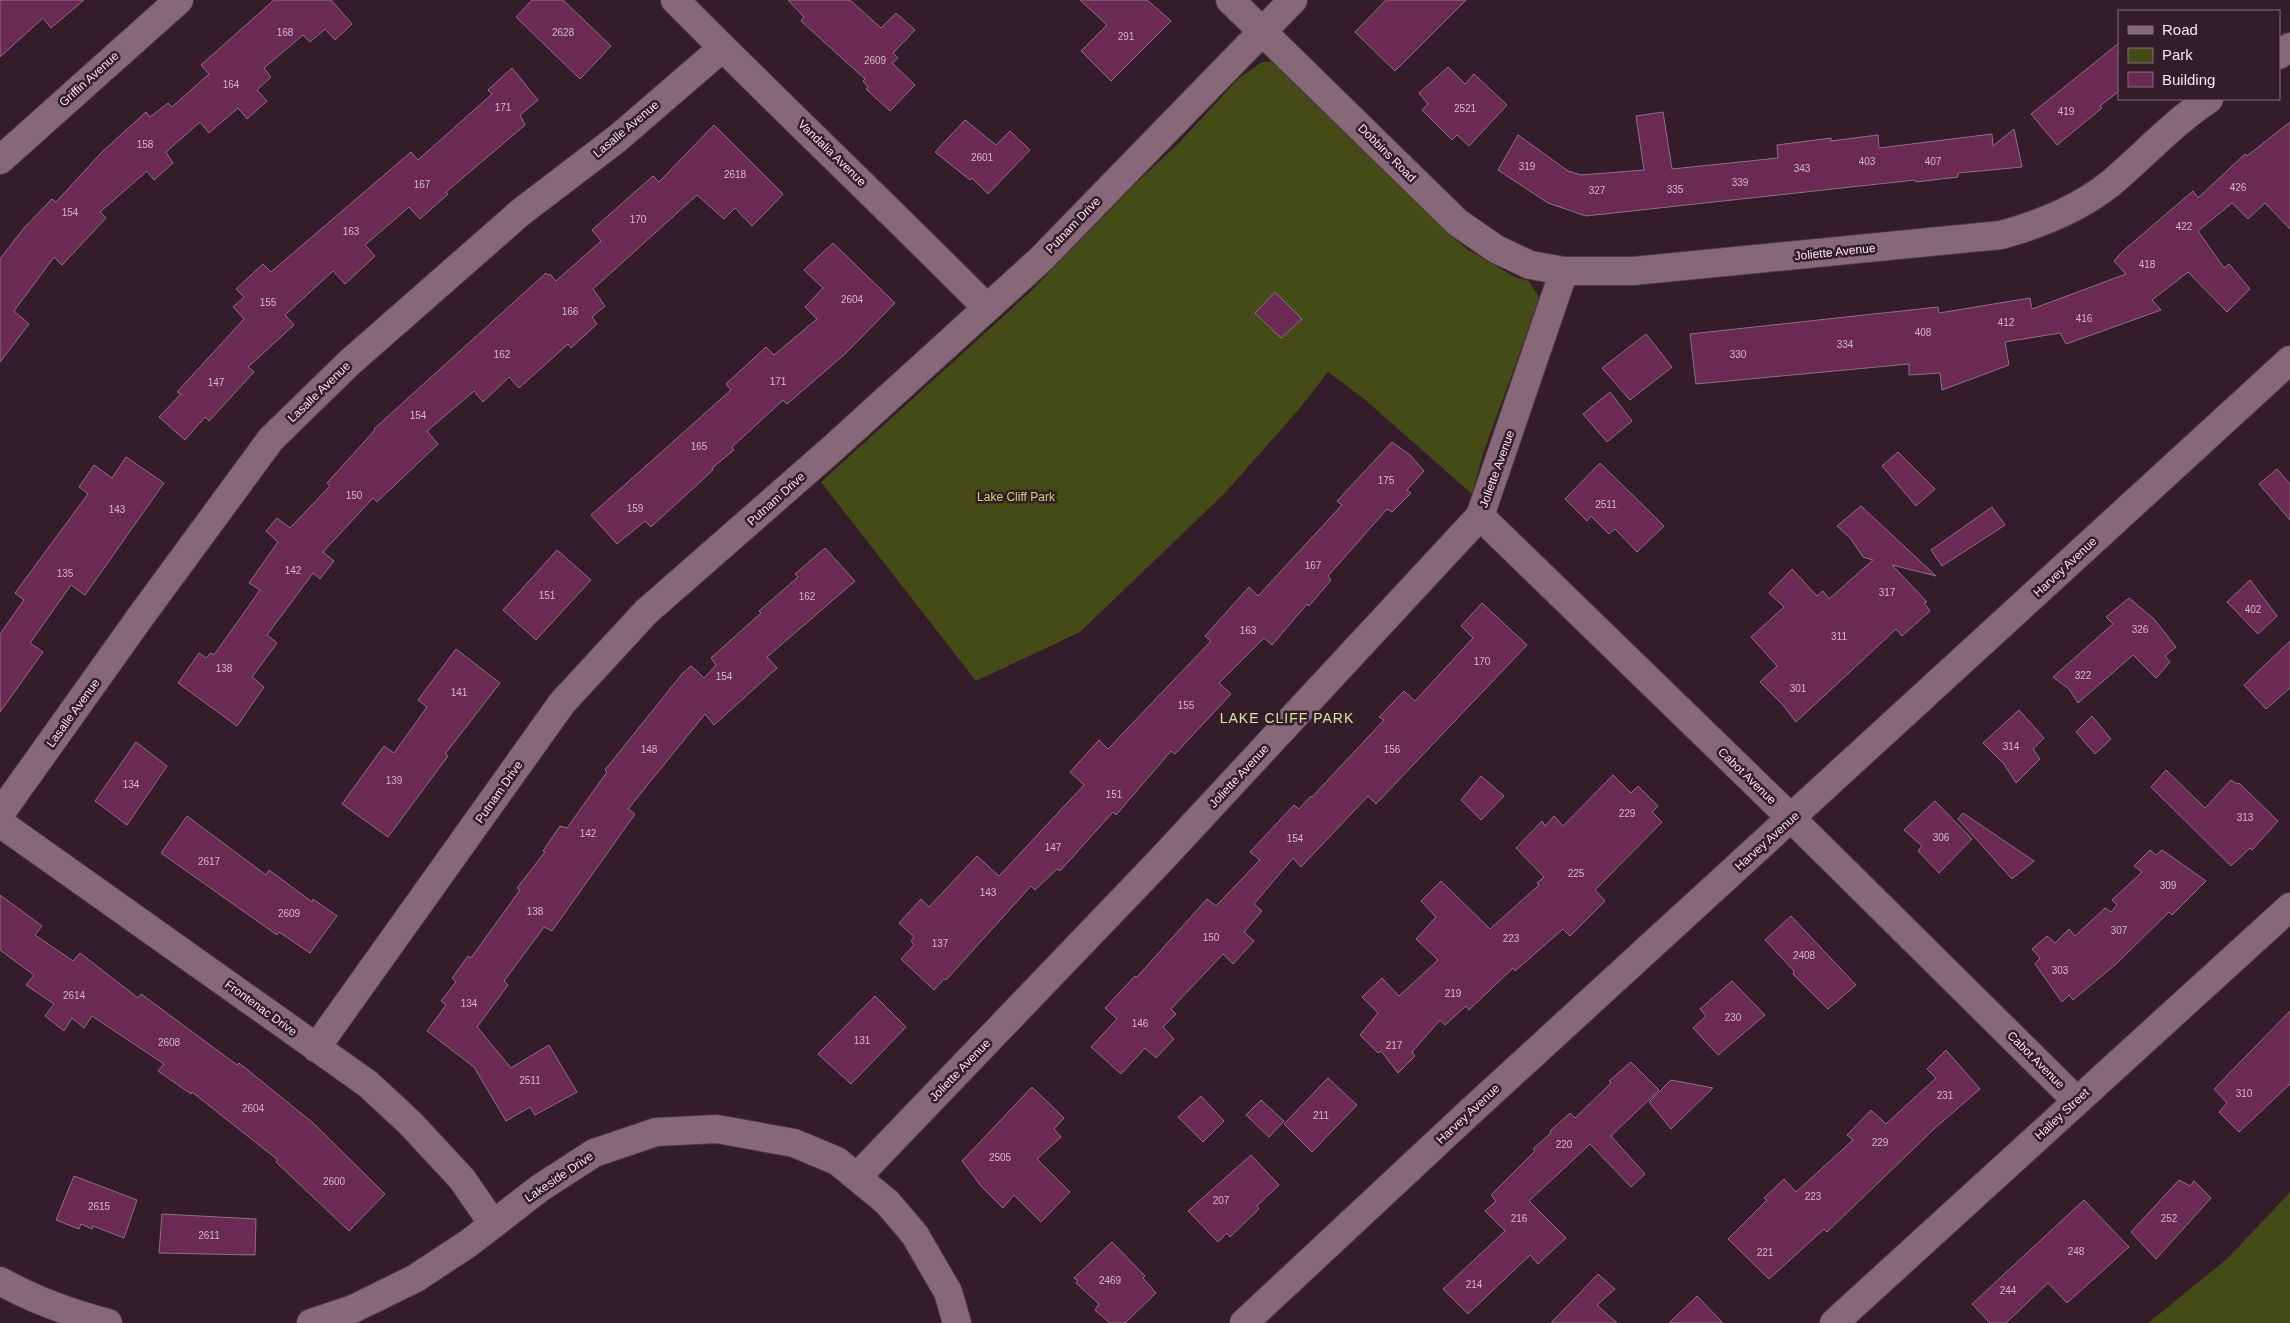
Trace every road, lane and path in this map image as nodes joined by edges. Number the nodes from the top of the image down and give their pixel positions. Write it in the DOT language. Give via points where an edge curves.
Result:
graph roads {
  1 [pos="179,0"];
  2 [pos="675,0"];
  3 [pos="1230,0"];
  4 [pos="1293,0"];
  5 [pos="1262,32"];
  6 [pos="721,48"];
  7 [pos="2207,100"];
  8 [pos="0,160"];
  9 [pos="1564,272"];
  10 [pos="987,308"];
  11 [pos="2290,360"];
  12 [pos="1480,516"];
  13 [pos="0,814"];
  14 [pos="1791,818"];
  15 [pos="0,823"];
  16 [pos="2290,906"];
  17 [pos="316,1048"];
  18 [pos="2077,1101"];
  19 [pos="857,1177"];
  20 [pos="493,1224"];
  21 [pos="0,1281"];
  22 [pos="108,1323"];
  23 [pos="311,1323"];
  24 [pos="957,1323"];
  25 [pos="1244,1323"];
  26 [pos="1834,1323"];
  1 -- 8 [label="street, Griffin Avenue"];
  2 -- 6 [label="street, Vandalia Avenue"];
  3 -- 5 [label="street, Dobbins Road"];
  4 -- 5 [label="street, Putnam Drive"];
  5 -- 9 [label="street, Dobbins Road" via="1456,222 1496,249 1530,265"];
  5 -- 10 [label="street, Putnam Drive" via="1041,259"];
  6 -- 10 [label="street, Vandalia Avenue"];
  6 -- 13 [label="street, Lasalle Avenue" via="618,138 521,212 349,363 271,439"];
  7 -- 9 [label="street, Joliette Avenue" via="2189,112 2110,184 2083,203 2055,218 2002,235 1633,272"];
  9 -- 12 [label="street, Joliette Avenue"];
  10 -- 17 [label="street, Putnam Drive" via="646,612 606,653 562,703"];
  11 -- 14 [label="street, Harvey Avenue"];
  12 -- 14 [label="street, Cabot Avenue"];
  12 -- 19 [label="street, Joliette Avenue" via="1159,862"];
  14 -- 18 [label="street, Cabot Avenue"];
  14 -- 25 [label="street, Harvey Avenue"];
  15 -- 17 [label="street, Frontenac Drive"];
  16 -- 18 [label="street, Halley Street"];
  17 -- 20 [label="street, Frontenac Drive" via="368,1084 410,1123 462,1179"];
  18 -- 26 [label="street, Halley Street"];
  19 -- 20 [label="street, Lakeside Drive" via="837,1161 794,1143 717,1129 656,1132 594,1153"];
  19 -- 24 [label="street, Lakeside Drive" via="916,1234 948,1292"];
  20 -- 23 [label="street, Lakeside Drive" via="416,1278 353,1310"];
  21 -- 22 [label="street" via="74,1314"];
}
